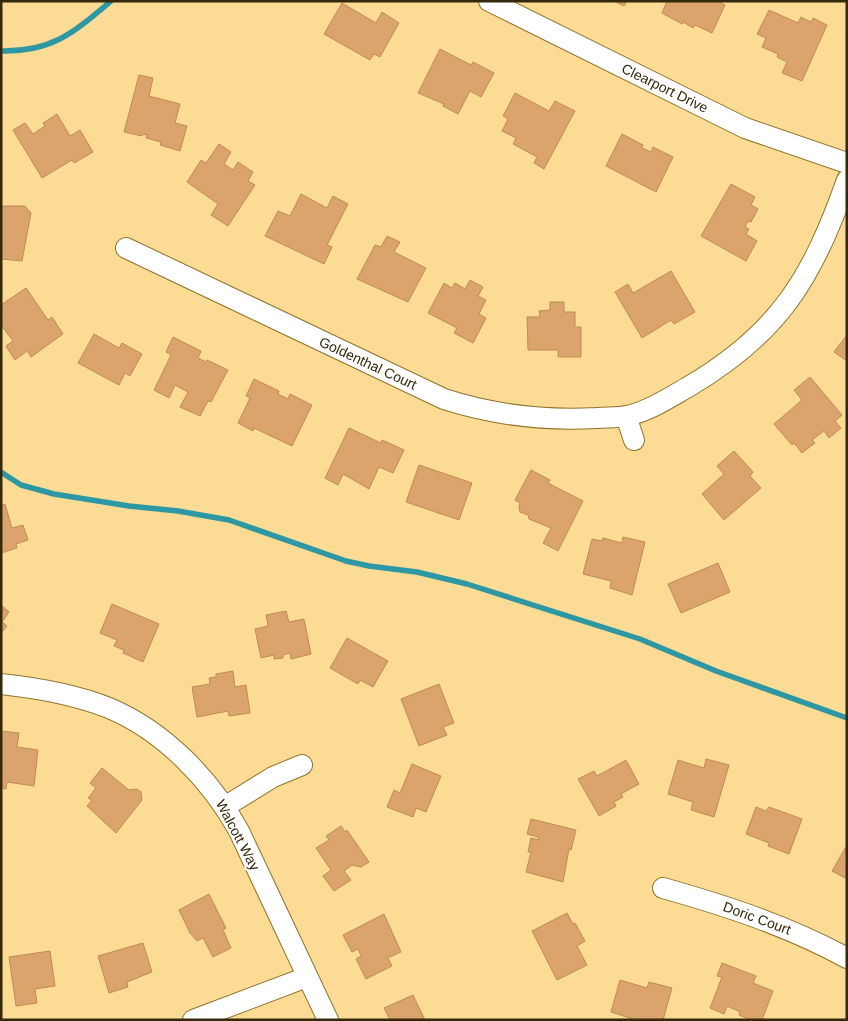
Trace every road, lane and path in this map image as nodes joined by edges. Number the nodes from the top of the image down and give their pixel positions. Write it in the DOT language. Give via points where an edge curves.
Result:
graph roads {
  1 [pos="489,1"];
  2 [pos="847,163"];
  3 [pos="847,180"];
  4 [pos="126,248"];
  5 [pos="626,416"];
  6 [pos="634,440"];
  7 [pos="1,684"];
  8 [pos="302,765"];
  9 [pos="226,806"];
  10 [pos="663,888"];
  11 [pos="847,958"];
  12 [pos="307,977"];
  13 [pos="193,1020"];
  14 [pos="328,1020"];
  1 -- 2 [label="street, Clearport Drive" via="745,128"];
  3 -- 5 [label="street, Goldenthal Court" via="813,263 796,292 765,329 705,377 656,405"];
  4 -- 5 [label="street, Goldenthal Court" via="444,399 480,411 513,417 579,419"];
  5 -- 6 [label="street"];
  7 -- 9 [label="street, Walcott Way" via="66,695 110,709 179,755 202,776"];
  8 -- 9 [label="street" via="273,777"];
  9 -- 12 [label="street, Walcott Way"];
  10 -- 11 [label="street, Doric Court" via="768,920"];
  12 -- 13 [label="street"];
  12 -- 14 [label="street, Walcott Way"];
}
